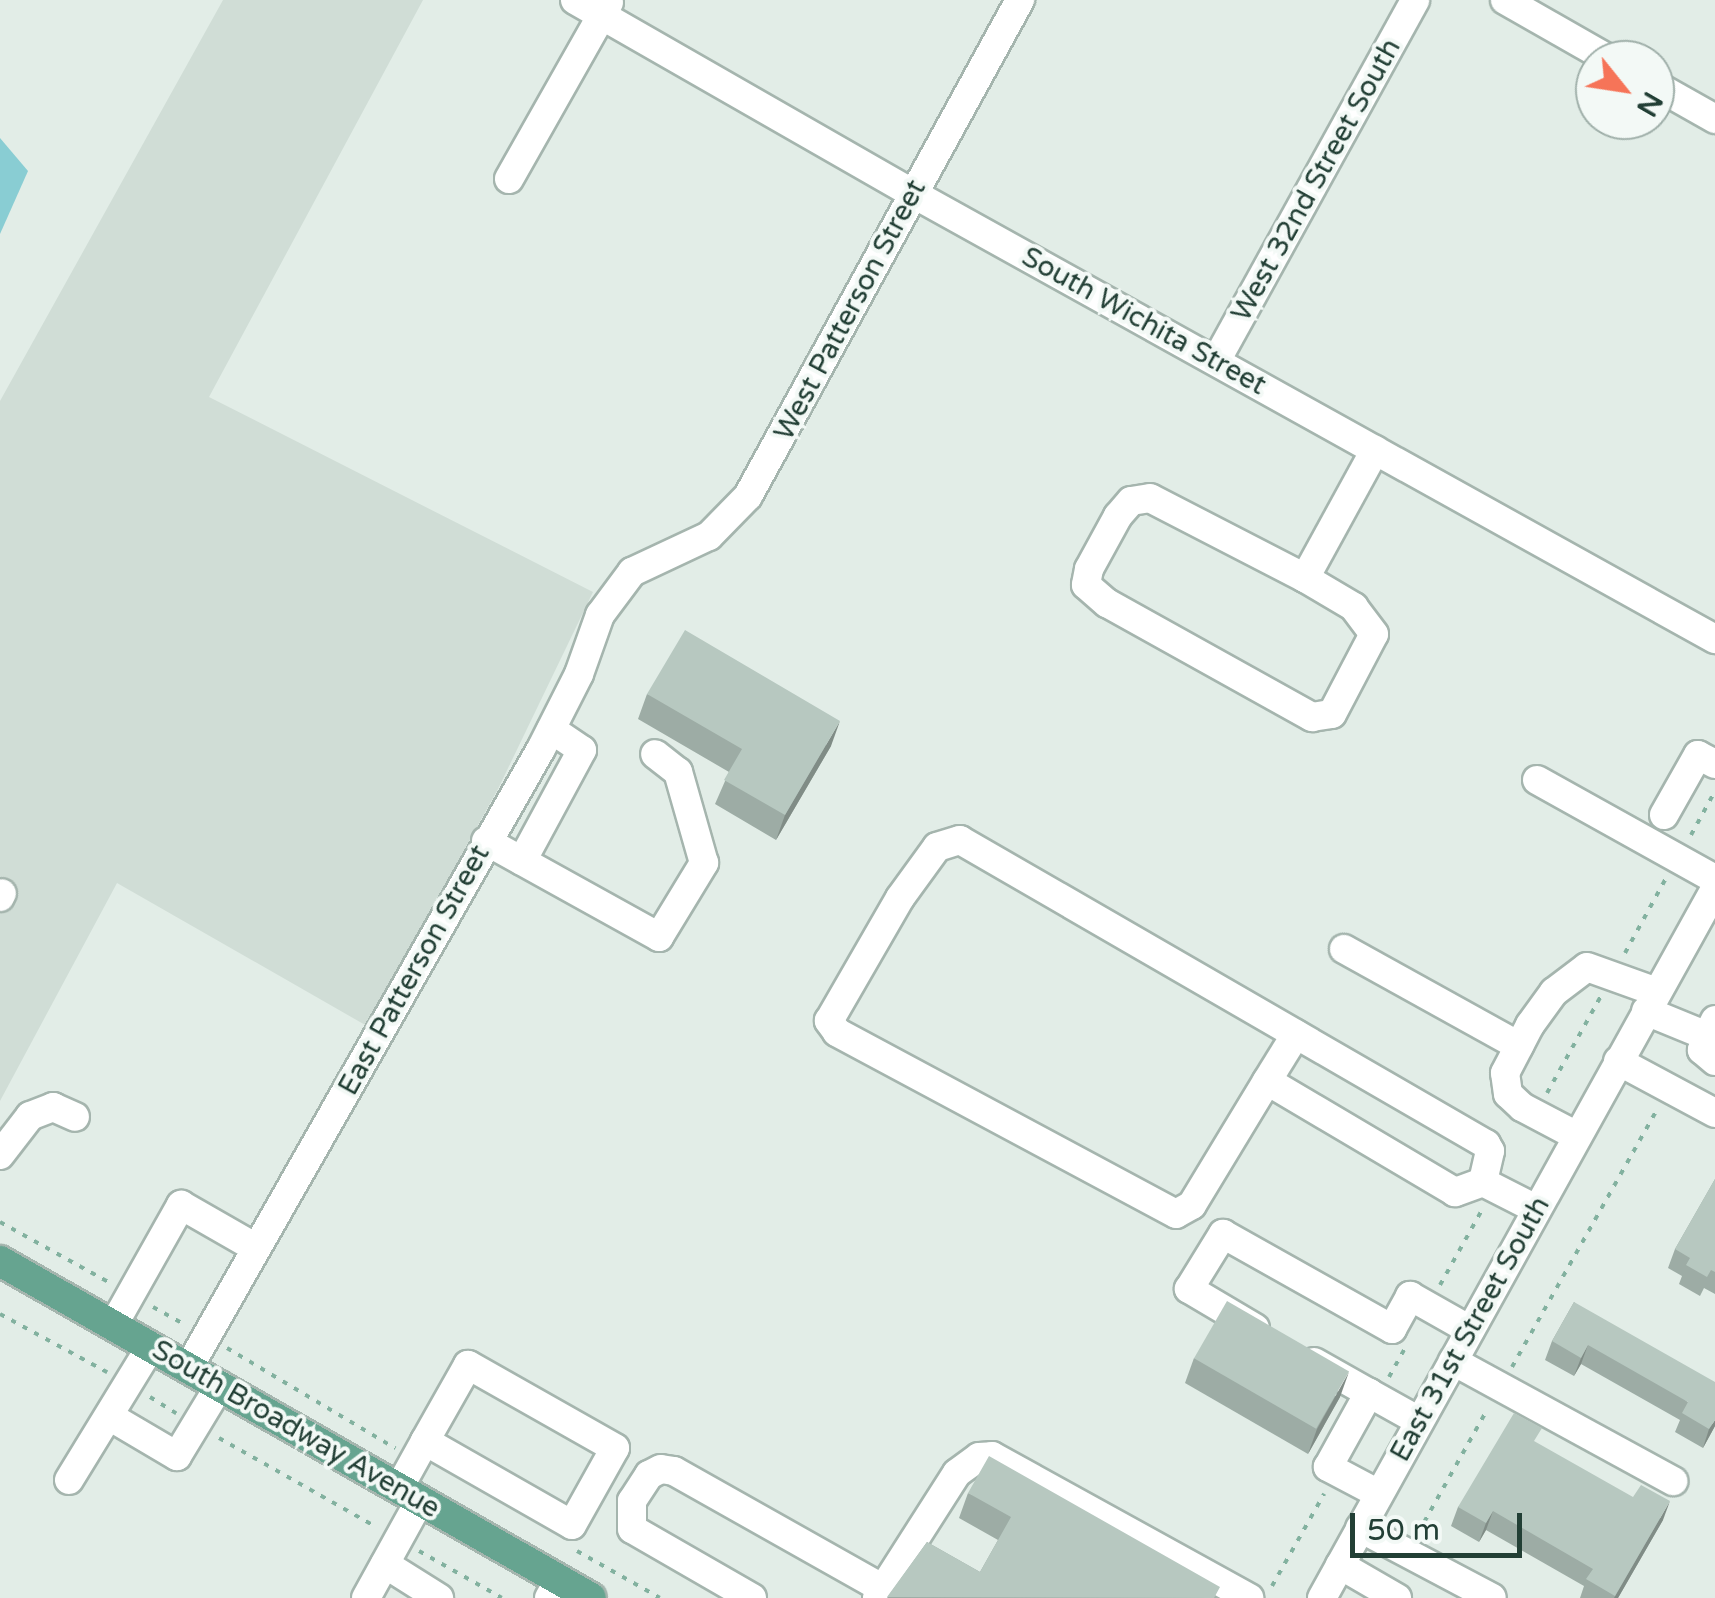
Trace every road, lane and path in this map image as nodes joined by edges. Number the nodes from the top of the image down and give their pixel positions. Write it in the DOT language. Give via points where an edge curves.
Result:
graph roads {
  1 [pos="575,0"];
  2 [pos="1020,0"];
  3 [pos="1416,0"];
  4 [pos="1505,0"];
  5 [pos="606,8"];
  6 [pos="1575,40"];
  7 [pos="1675,96"];
  8 [pos="1715,119"];
  9 [pos="509,179"];
  10 [pos="912,193"];
  11 [pos="1216,360"];
  12 [pos="1376,450"];
  13 [pos="632,572"];
  14 [pos="1305,578"];
  15 [pos="1715,639"];
  16 [pos="551,729"];
  17 [pos="655,754"];
  18 [pos="1715,764"];
  19 [pos="1537,780"];
  20 [pos="1664,815"];
  21 [pos="486,842"];
  22 [pos="522,861"];
  23 [pos="1715,879"];
  24 [pos="1715,889"];
  25 [pos="1344,948"];
  26 [pos="1652,1002"];
  27 [pos="1296,1034"];
  28 [pos="1712,1039"];
  29 [pos="1519,1046"];
  30 [pos="1618,1061"];
  31 [pos="1267,1081"];
  32 [pos="1670,1089"];
  33 [pos="1715,1114"];
  34 [pos="75,1117"];
  35 [pos="1577,1136"];
  36 [pos="0,1155"];
  37 [pos="1483,1182"];
  38 [pos="1536,1209"];
  39 [pos="0,1222"];
  40 [pos="256,1248"];
  41 [pos="0,1261"];
  42 [pos="130,1294"];
  43 [pos="0,1314"];
  44 [pos="114,1324"];
  45 [pos="1470,1330"];
  46 [pos="207,1337"];
  47 [pos="152,1346"];
  48 [pos="1452,1361"];
  49 [pos="189,1367"];
  50 [pos="128,1384"];
  51 [pos="220,1385"];
  52 [pos="1501,1387"];
  53 [pos="1369,1393"];
  54 [pos="108,1416"];
  55 [pos="1419,1421"];
  56 [pos="196,1424"];
  57 [pos="420,1450"];
  58 [pos="69,1480"];
  59 [pos="1673,1482"];
  60 [pos="410,1494"];
  61 [pos="1378,1494"];
  62 [pos="1360,1528"];
  63 [pos="562,1543"];
  64 [pos="392,1552"];
  65 [pos="1407,1553"];
  66 [pos="1340,1565"];
  67 [pos="554,1589"];
  68 [pos="880,1594"];
  69 [pos="366,1598"];
  70 [pos="439,1598"];
  71 [pos="502,1598"];
  72 [pos="591,1598"];
  73 [pos="660,1598"];
  74 [pos="752,1598"];
  75 [pos="1250,1598"];
  76 [pos="1322,1598"];
  77 [pos="1397,1598"];
  78 [pos="1492,1598"];
  1 -- 5 [label="street, South Wichita Street"];
  2 -- 10 [label="street, West Patterson Street"];
  3 -- 11 [label="street, West 32nd Street South"];
  4 -- 6 [label="street"];
  5 -- 9 [label="street"];
  5 -- 10 [label="street, South Wichita Street"];
  7 -- 8 [label="street"];
  10 -- 11 [label="street, South Wichita Street"];
  10 -- 13 [label="street, West Patterson Street" via="748,496 709,536"];
  11 -- 12 [label="street, South Wichita Street"];
  12 -- 14 [label="street"];
  12 -- 15 [label="street, South Wichita Street"];
  13 -- 16 [label="street, East Patterson Street" via="600,615"];
  14 -- 14 [label="street" via="1354,607 1374,634 1340,704 1322,718 1106,603 1086,585 1118,516 1131,501 1150,498"];
  16 -- 21 [label="street, East Patterson Street"];
  16 -- 22 [label="street" via="582,750"];
  17 -- 22 [label="street" via="678,772 704,863 659,937"];
  18 -- 20 [label="street" via="1698,754"];
  19 -- 23 [label="street"];
  21 -- 22 [label="street"];
  21 -- 40 [label="street, East Patterson Street"];
  24 -- 26 [label="street, East 31st Street South"];
  25 -- 29 [label="street"];
  26 -- 28 [label="street"];
  26 -- 29 [label="street" via="1587,967 1554,992"];
  26 -- 30 [label="street, East 31st Street South"];
  27 -- 31 [label="street"];
  27 -- 31 [label="street" via="960,840 937,846 829,1021 837,1032 1176,1214 1192,1205"];
  27 -- 37 [label="street" via="1486,1144"];
  29 -- 35 [label="street" via="1505,1073 1508,1094"];
  30 -- 32 [label="street"];
  30 -- 35 [label="street, East 31st Street South"];
  31 -- 37 [label="street" via="1455,1192"];
  32 -- 33 [label="street"];
  32 -- 52 [label="path"];
  34 -- 36 [label="street" via="53,1106 30,1116"];
  35 -- 38 [label="street, East 31st Street South"];
  37 -- 38 [label="street"];
  38 -- 45 [label="street, East 31st Street South"];
  39 -- 42 [label="path"];
  40 -- 42 [label="street" via="181,1205"];
  40 -- 46 [label="street, East Patterson Street"];
  41 -- 44 [label="main road, South Broadway Avenue"];
  42 -- 44 [label="street"];
  42 -- 46 [label="path"];
  43 -- 50 [label="path"];
  44 -- 47 [label="main road, South Broadway Avenue"];
  45 -- 48 [label="street, East 31st Street South"];
  45 -- 53 [label="street" via="1410,1296 1392,1329 1222,1234 1188,1289"];
  46 -- 49 [label="street, East Patterson Street"];
  46 -- 57 [label="path"];
  47 -- 49 [label="main road, South Broadway Avenue"];
  47 -- 50 [label="street"];
  48 -- 52 [label="street"];
  48 -- 55 [label="street, East 31st Street South"];
  49 -- 51 [label="main road, South Broadway Avenue"];
  50 -- 54 [label="street"];
  50 -- 56 [label="path"];
  51 -- 56 [label="street"];
  51 -- 60 [label="main road, South Broadway Avenue"];
  52 -- 59 [label="street"];
  52 -- 65 [label="path"];
  53 -- 55 [label="street"];
  53 -- 61 [label="street" via="1328,1467"];
  54 -- 56 [label="street" via="177,1456"];
  54 -- 58 [label="street"];
  55 -- 61 [label="street, East 31st Street South"];
  56 -- 64 [label="path"];
  57 -- 57 [label="street" via="572,1524 616,1448 468,1365"];
  57 -- 60 [label="street"];
  60 -- 64 [label="street"];
  60 -- 67 [label="main road, South Broadway Avenue"];
  61 -- 62 [label="street, East 31st Street South"];
  62 -- 65 [label="street"];
  62 -- 66 [label="street, East 31st Street South"];
  63 -- 73 [label="path"];
  64 -- 69 [label="street"];
  64 -- 70 [label="street"];
  64 -- 71 [label="path"];
  65 -- 78 [label="street"];
  66 -- 76 [label="street, East 31st Street South"];
  66 -- 77 [label="street"];
  67 -- 72 [label="main road, South Broadway Avenue"];
  68 -- 74 [label="street" via="674,1471 648,1475 632,1501 632,1529"];
  68 -- 75 [label="street" via="957,1473 992,1456"];
}
